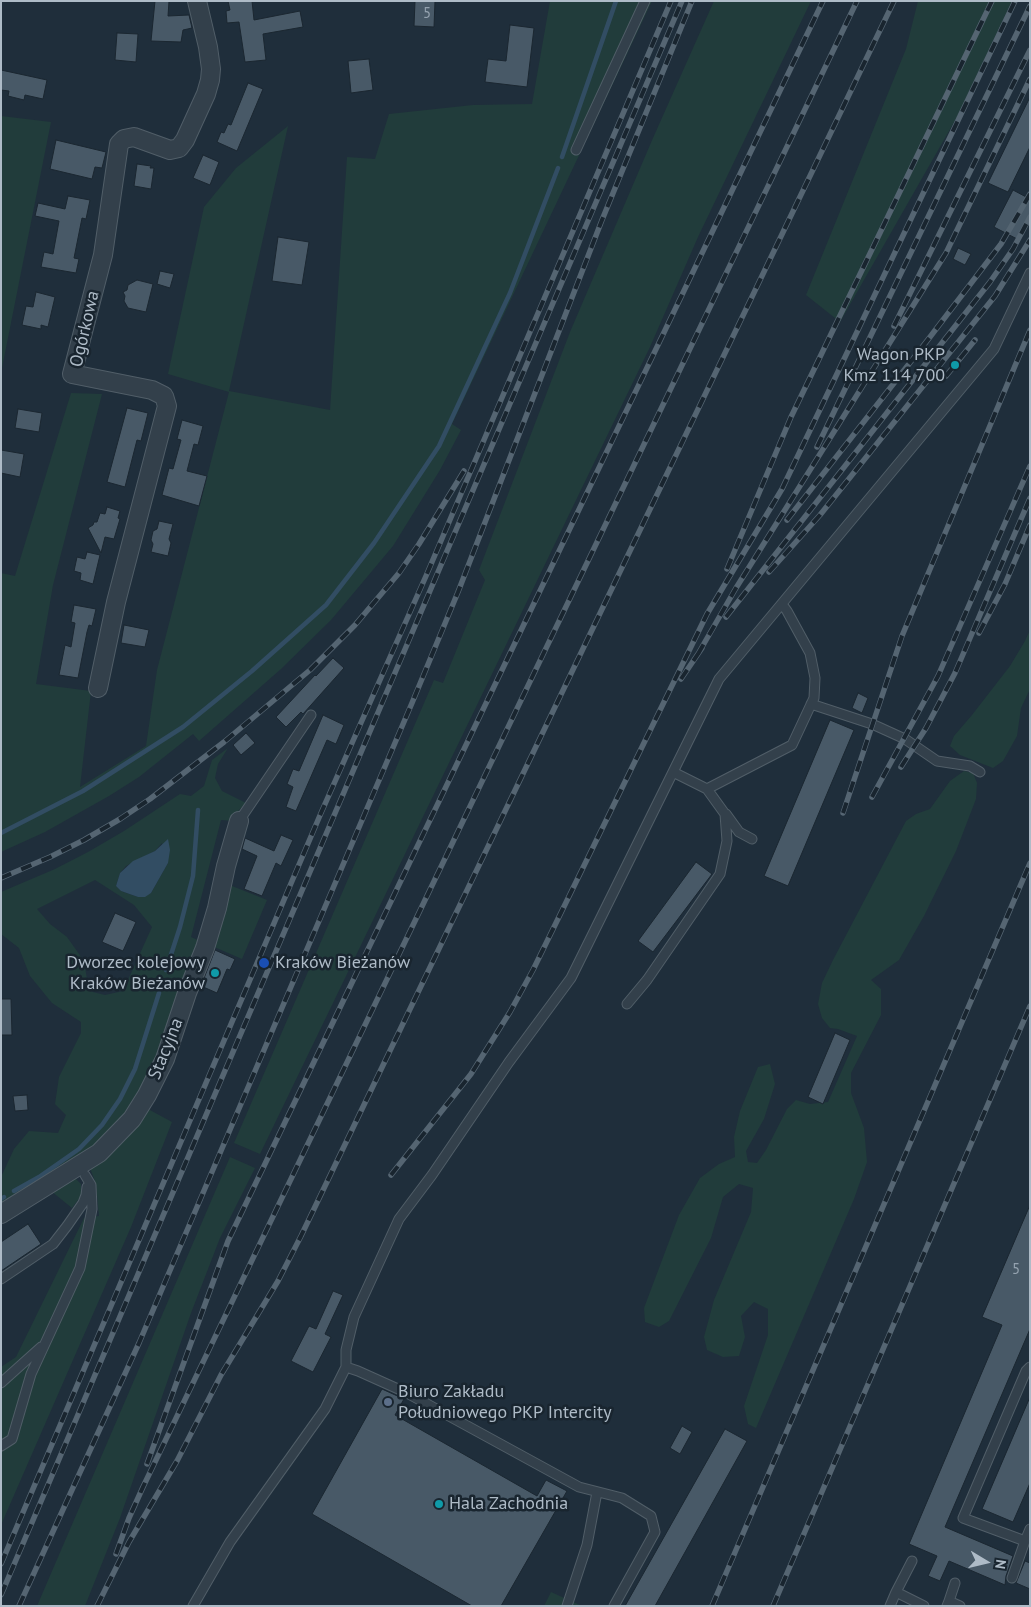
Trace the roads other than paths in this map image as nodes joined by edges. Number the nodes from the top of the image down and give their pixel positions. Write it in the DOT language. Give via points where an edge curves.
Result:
graph roads {
  1 [pos="197,1"];
  2 [pos="645,1"];
  3 [pos="576,150"];
  4 [pos="1030,273"];
  5 [pos="782,604"];
  6 [pos="98,688"];
  7 [pos="811,704"];
  8 [pos="311,715"];
  9 [pos="673,772"];
  10 [pos="980,772"];
  11 [pos="707,789"];
  12 [pos="725,814"];
  13 [pos="240,821"];
  14 [pos="752,839"];
  15 [pos="627,1004"];
  16 [pos="83,1170"];
  17 [pos="1,1214"];
  18 [pos="1,1279"];
  19 [pos="45,1344"];
  20 [pos="346,1367"];
  21 [pos="1030,1367"];
  22 [pos="1,1383"];
  23 [pos="1,1446"];
  24 [pos="597,1492"];
  25 [pos="1030,1529"];
  26 [pos="1025,1540"];
  27 [pos="912,1561"];
  28 [pos="1012,1578"];
  29 [pos="955,1583"];
  30 [pos="896,1592"];
  31 [pos="948,1603"];
  32 [pos="193,1606"];
  33 [pos="567,1606"];
  34 [pos="614,1606"];
  35 [pos="890,1606"];
  36 [pos="924,1606"];
  37 [pos="960,1606"];
  1 -- 6 [label="street, Ogórkowa" via="211,69 206,94 185,140 178,148 170,150 134,137 119,144 103,255 72,374 152,390 164,396 167,406 116,602"];
  2 -- 3 [label="lane"];
  4 -- 5 [label="lane" via="994,349"];
  5 -- 7 [label="lane" via="810,653 815,678"];
  5 -- 9 [label="lane" via="719,679"];
  7 -- 10 [label="lane" via="904,738 937,761 970,766"];
  7 -- 11 [label="lane" via="792,745"];
  8 -- 13 [label="lane"];
  9 -- 11 [label="lane"];
  9 -- 20 [label="lane" via="571,978 399,1218 354,1317 346,1350"];
  11 -- 12 [label="lane"];
  12 -- 14 [label="lane" via="738,832"];
  12 -- 15 [label="lane" via="727,841 720,874"];
  13 -- 16 [label="street, Stacyjna" via="205,948 160,1069 132,1119"];
  16 -- 17 [label="street, Stacyjna"];
  16 -- 18 [label="lane" via="86,1195 67,1226 53,1244"];
  16 -- 19 [label="lane" via="92,1184 92,1209 80,1268"];
  19 -- 22 [label="lane"];
  19 -- 23 [label="lane" via="31,1374 12,1439"];
  20 -- 24 [label="lane" via="407,1393 579,1487"];
  20 -- 32 [label="lane" via="325,1409 230,1542"];
  21 -- 26 [label="lane" via="963,1518"];
  24 -- 33 [label="lane" via="587,1545"];
  24 -- 34 [label="lane" via="622,1498 651,1516 655,1532"];
  25 -- 26 [label="lane"];
  26 -- 28 [label="lane"];
  27 -- 30 [label="lane"];
  29 -- 31 [label="lane"];
  30 -- 35 [label="lane"];
  30 -- 36 [label="lane"];
  31 -- 37 [label="lane"];
}
